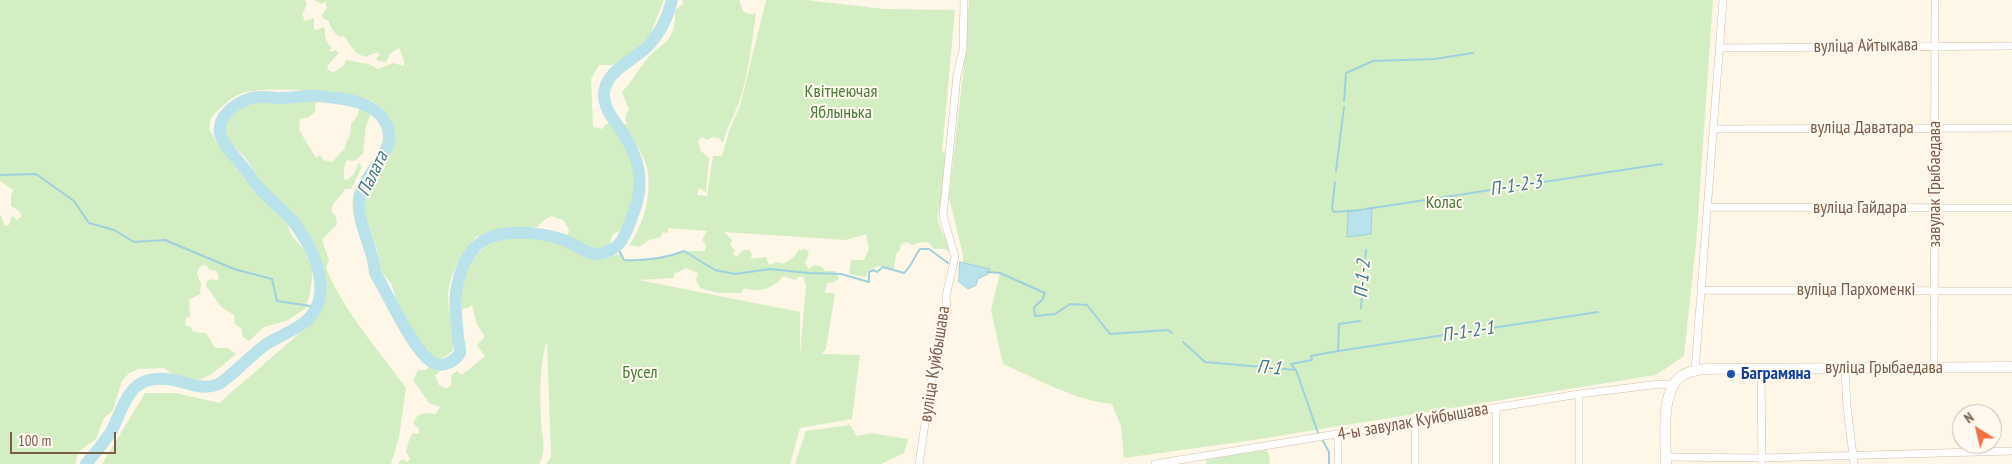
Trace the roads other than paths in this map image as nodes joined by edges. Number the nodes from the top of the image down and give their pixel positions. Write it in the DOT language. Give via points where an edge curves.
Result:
graph roads {
  1 [pos="964,0"];
  2 [pos="1723,0"];
  3 [pos="1934,0"];
  4 [pos="1934,46"];
  5 [pos="2012,46"];
  6 [pos="1719,48"];
  7 [pos="1936,128"];
  8 [pos="2012,128"];
  9 [pos="1713,129"];
  10 [pos="1708,207"];
  11 [pos="1934,208"];
  12 [pos="2012,208"];
  13 [pos="1701,290"];
  14 [pos="1935,290"];
  15 [pos="2012,291"];
  16 [pos="2012,367"];
  17 [pos="1934,368"];
  18 [pos="1761,369"];
  19 [pos="1845,369"];
  20 [pos="1695,371"];
  21 [pos="1672,385"];
  22 [pos="1579,394"];
  23 [pos="1496,408"];
  24 [pos="1415,422"];
  25 [pos="1338,434"];
  26 [pos="2012,451"];
  27 [pos="1853,455"];
  28 [pos="1666,461"];
  29 [pos="1762,461"];
  30 [pos="919,464"];
  31 [pos="1155,464"];
  32 [pos="1338,464"];
  33 [pos="1415,464"];
  34 [pos="1496,464"];
  35 [pos="1579,464"];
  36 [pos="1854,464"];
  1 -- 30 [label="street, вуліца Куйбышава" via="963,50 957,74 943,216 954,249 954,265 946,296 947,310 931,383"];
  2 -- 6 [label="street"];
  3 -- 4 [label="street, завулак Грыбаедава"];
  4 -- 5 [label="street, вуліца Айтыкава"];
  4 -- 6 [label="street, вуліца Айтыкава"];
  4 -- 7 [label="street, завулак Грыбаедава"];
  6 -- 9 [label="street"];
  7 -- 8 [label="street, вуліца Даватара"];
  7 -- 9 [label="street, вуліца Даватара"];
  7 -- 11 [label="street, завулак Грыбаедава"];
  9 -- 10 [label="street"];
  10 -- 11 [label="street, вуліца Гайдара"];
  10 -- 13 [label="street"];
  11 -- 12 [label="street, вуліца Гайдара"];
  11 -- 14 [label="street, завулак Грыбаедава"];
  13 -- 14 [label="street, вуліца Пархоменкі"];
  13 -- 20 [label="street"];
  14 -- 15 [label="street, вуліца Пархоменкі"];
  14 -- 17 [label="street, завулак Грыбаедава"];
  16 -- 17 [label="street, вуліца Грыбаедава"];
  17 -- 19 [label="street, вуліца Грыбаедава"];
  18 -- 19 [label="street, вуліца Грыбаедава"];
  18 -- 20 [label="street, вуліца Грыбаедава"];
  18 -- 29 [label="street"];
  19 -- 27 [label="street"];
  20 -- 21 [label="street, вуліца Грыбаедава" via="1678,378"];
  21 -- 22 [label="street, 4-ы завулак Куйбышава"];
  21 -- 28 [label="street" via="1667,401"];
  22 -- 23 [label="street, 4-ы завулак Куйбышава"];
  22 -- 35 [label="street"];
  23 -- 24 [label="street, 4-ы завулак Куйбышава"];
  23 -- 34 [label="street"];
  24 -- 25 [label="street, 4-ы завулак Куйбышава"];
  24 -- 33 [label="street"];
  25 -- 31 [label="street, 4-ы завулак Куйбышава"];
  25 -- 32 [label="street"];
  26 -- 27 [label="street"];
  27 -- 29 [label="street"];
  27 -- 36 [label="street"];
  28 -- 29 [label="street"];
}
